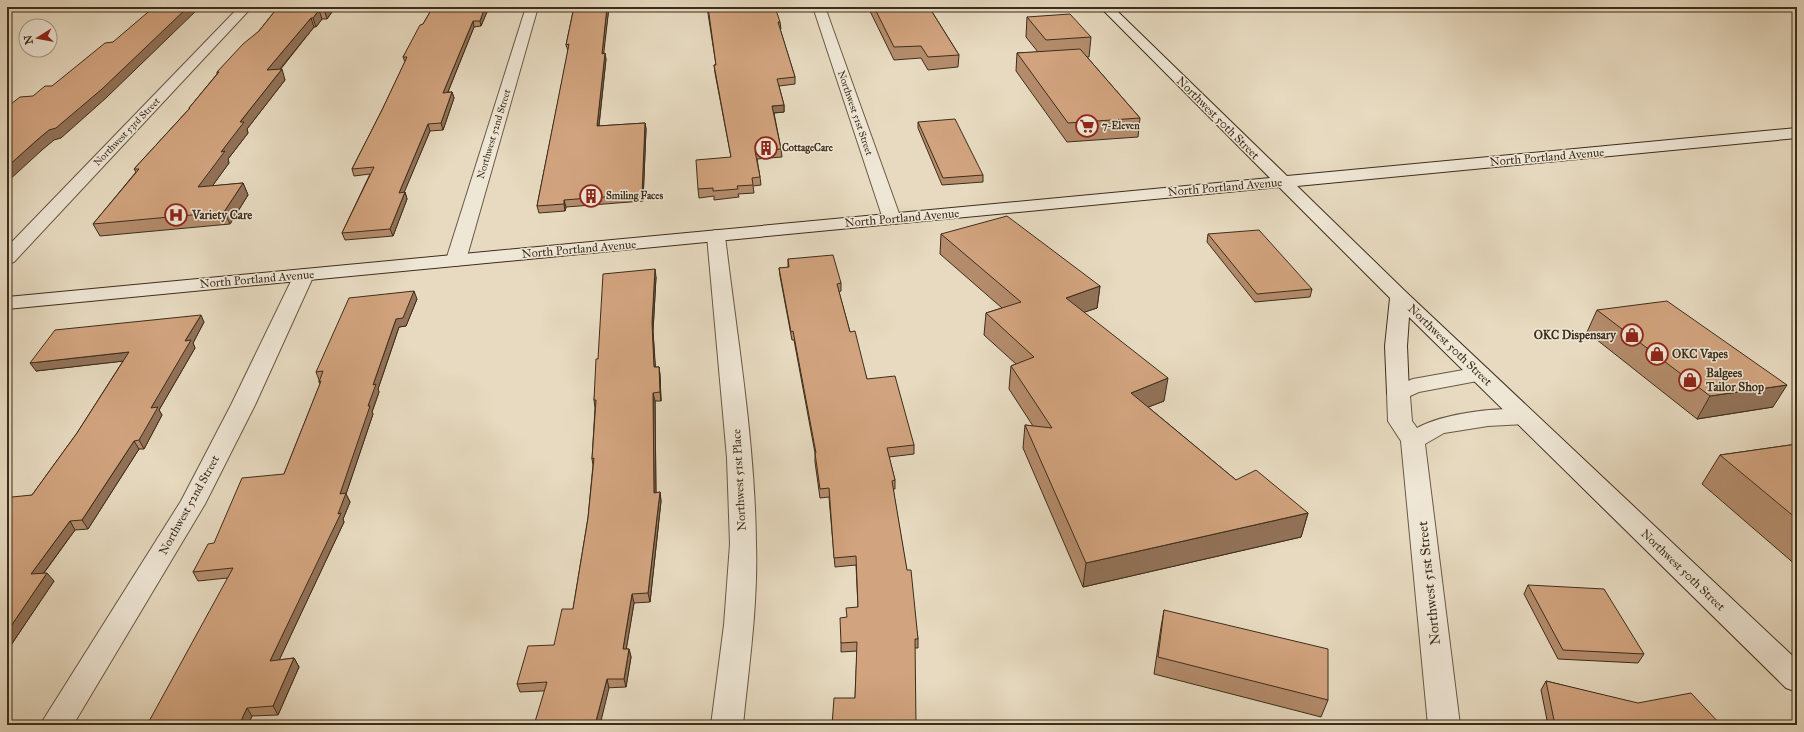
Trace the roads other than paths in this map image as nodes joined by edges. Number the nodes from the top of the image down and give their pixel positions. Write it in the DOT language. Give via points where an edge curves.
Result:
graph roads {
  1 [pos="246,7"];
  2 [pos="532,7"];
  3 [pos="819,7"];
  4 [pos="1106,7"];
  5 [pos="1797,134"];
  6 [pos="1283,182"];
  7 [pos="892,219"];
  8 [pos="716,236"];
  9 [pos="7,258"];
  10 [pos="456,260"];
  11 [pos="304,275"];
  12 [pos="1400,297"];
  13 [pos="7,303"];
  14 [pos="1480,374"];
  15 [pos="1398,393"];
  16 [pos="1525,418"];
  17 [pos="1414,441"];
  18 [pos="1797,679"];
  19 [pos="56,725"];
  20 [pos="727,725"];
  21 [pos="1444,725"];
  1 -- 9 [label="street, Northwest 53rd Street"];
  2 -- 10 [label="street, Northwest 52nd Street"];
  3 -- 7 [label="street, Northwest 51st Street"];
  4 -- 6 [label="street, Northwest 50th Street"];
  5 -- 6 [label="street, North Portland Avenue"];
  6 -- 7 [label="street, North Portland Avenue"];
  6 -- 12 [label="street, Northwest 50th Street"];
  7 -- 8 [label="street, North Portland Avenue"];
  8 -- 10 [label="street, North Portland Avenue"];
  8 -- 20 [label="street, Northwest 51st Place" via="739,458 743,544 740,625"];
  10 -- 11 [label="street, North Portland Avenue"];
  11 -- 13 [label="street, North Portland Avenue"];
  11 -- 19 [label="street, Northwest 52nd Street" via="243,405 192,504"];
  12 -- 14 [label="street, Northwest 50th Street"];
  12 -- 15 [label="street, Northwest 51st Street" via="1396,359"];
  14 -- 15 [label="street" via="1413,386"];
  14 -- 16 [label="street, Northwest 50th Street"];
  15 -- 17 [label="street, Northwest 51st Street" via="1400,421"];
  16 -- 17 [label="street" via="1488,418 1437,427"];
  16 -- 18 [label="street, Northwest 50th Street"];
  17 -- 21 [label="street, Northwest 51st Street"];
}
